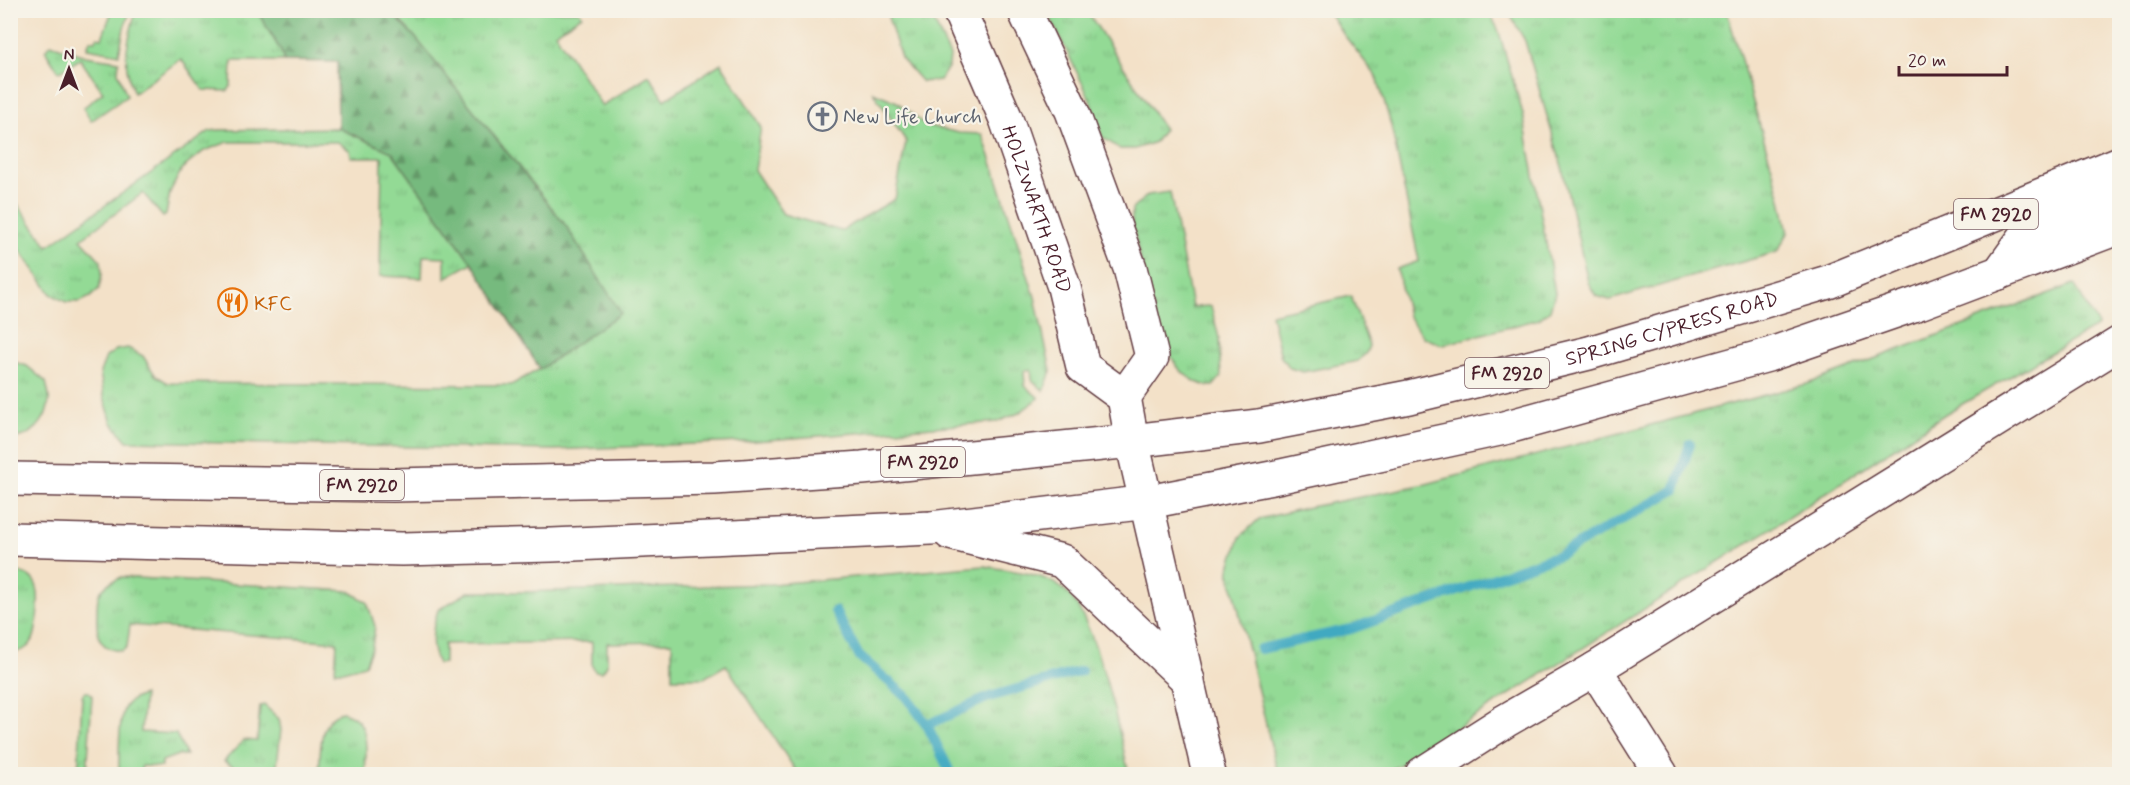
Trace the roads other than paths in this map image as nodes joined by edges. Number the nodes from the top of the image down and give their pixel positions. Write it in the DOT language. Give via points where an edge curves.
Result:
graph roads {
  1 [pos="959,10"];
  2 [pos="1024,10"];
  3 [pos="2120,163"];
  4 [pos="2120,197"];
  5 [pos="2120,227"];
  6 [pos="1999,273"];
  7 [pos="2120,343"];
  8 [pos="1124,397"];
  9 [pos="1132,441"];
  10 [pos="10,479"];
  11 [pos="1148,502"];
  12 [pos="931,528"];
  13 [pos="10,539"];
  14 [pos="1595,669"];
  15 [pos="1188,680"];
  16 [pos="1209,774"];
  17 [pos="1422,774"];
  18 [pos="1661,774"];
  1 -- 8 [label="main road, HOLZWARTH ROAD" via="1006,119 1064,287 1083,367"];
  2 -- 8 [label="main road" via="1072,111 1130,268 1152,357"];
  3 -- 9 [label="main road, SPRING CYPRESS ROAD / FM 2920" via="1828,282 1588,353 1386,402 1259,426"];
  4 -- 6 [label="main road" via="2027,234"];
  5 -- 6 [label="main road, FM 2920"];
  6 -- 11 [label="main road, FM 2920" via="1768,355 1516,424"];
  7 -- 14 [label="main road"];
  8 -- 9 [label="main road"];
  9 -- 10 [label="main road, FM 2920 / FM 2920" via="862,468 714,478 393,486"];
  9 -- 11 [label="main road"];
  11 -- 12 [label="main road, FM 2920"];
  11 -- 15 [label="main road"];
  12 -- 13 [label="main road, FM 2920" via="402,549"];
  12 -- 15 [label="main road" via="1062,561"];
  14 -- 17 [label="main road"];
  14 -- 18 [label="main road"];
  15 -- 16 [label="main road"];
}
